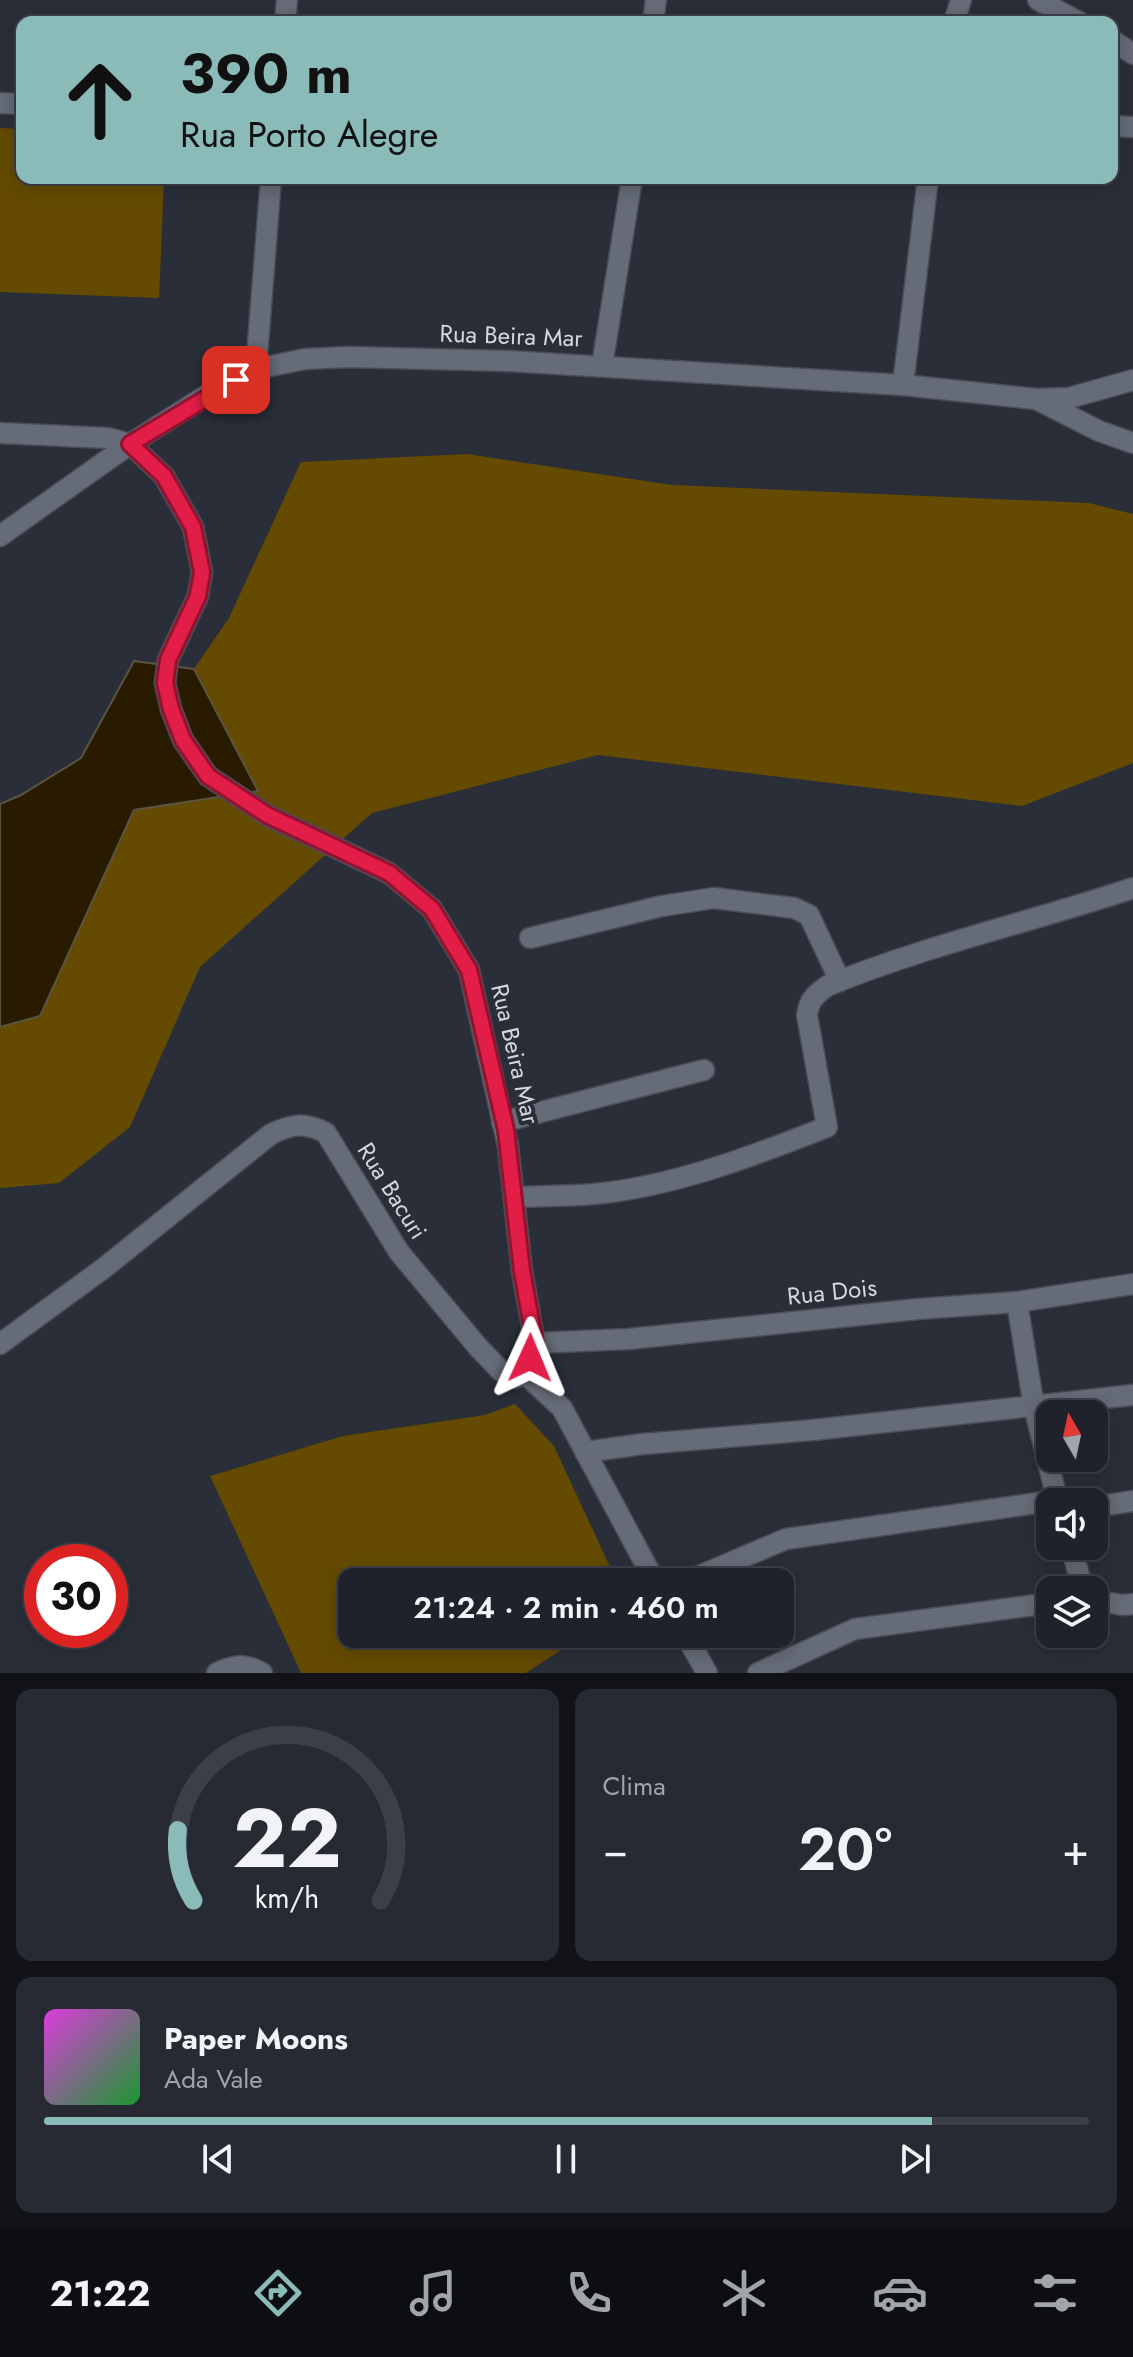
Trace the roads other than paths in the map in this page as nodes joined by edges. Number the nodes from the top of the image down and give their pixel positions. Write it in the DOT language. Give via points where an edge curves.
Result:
graph roads {
  1 [pos="1038,0"];
  2 [pos="1068,16"];
  3 [pos="271,184"];
  4 [pos="631,184"];
  5 [pos="927,184"];
  6 [pos="602,366"];
  7 [pos="256,369"];
  8 [pos="1133,380"];
  9 [pos="903,385"];
  10 [pos="1036,399"];
  11 [pos="0,433"];
  12 [pos="1133,443"];
  13 [pos="130,444"];
  14 [pos="0,536"];
  15 [pos="1133,888"];
  16 [pos="530,938"];
  17 [pos="840,981"];
  18 [pos="704,1070"];
  19 [pos="502,1122"];
  20 [pos="514,1197"];
  21 [pos="1133,1284"];
  22 [pos="1017,1302"];
  23 [pos="535,1343"];
  24 [pos="0,1344"];
  25 [pos="525,1374"];
  26 [pos="1133,1395"];
  27 [pos="1034,1407"];
  28 [pos="585,1452"];
  29 [pos="1055,1488"];
  30 [pos="1133,1501"];
  31 [pos="1036,1504"];
  32 [pos="1108,1505"];
  33 [pos="647,1568"];
  34 [pos="718,1568"];
  35 [pos="1108,1602"];
  36 [pos="1133,1604"];
  37 [pos="1036,1605"];
  38 [pos="693,1648"];
  39 [pos="217,1673"];
  40 [pos="262,1673"];
  41 [pos="707,1673"];
  42 [pos="758,1673"];
  1 -- 2 [label="street"];
  3 -- 7 [label="street"];
  4 -- 6 [label="street"];
  5 -- 9 [label="street"];
  6 -- 7 [label="street, Rua Beira Mar" via="348,357"];
  6 -- 9 [label="street, Rua Beira Mar"];
  7 -- 13 [label="street, Rua Beira Mar"];
  8 -- 10 [label="street, Rua Beira Mar" via="1069,398"];
  9 -- 10 [label="street, Rua Beira Mar"];
  10 -- 12 [label="street"];
  11 -- 13 [label="street" via="108,438"];
  13 -- 14 [label="street, Rua Beira Mar"];
  13 -- 19 [label="street, Rua Beira Mar" via="164,476 193,527 202,572 198,596 168,660 165,683 183,740 208,776 267,815 389,873 432,909 469,970"];
  15 -- 17 [label="street"];
  16 -- 17 [label="street" via="714,898 794,908 809,915"];
  17 -- 20 [label="street" via="809,1002 807,1015 827,1127 689,1175 597,1194"];
  18 -- 19 [label="street"];
  19 -- 20 [label="street, Rua Beira Mar"];
  20 -- 23 [label="street, Rua Beira Mar"];
  21 -- 22 [label="street, Rua Dois"];
  22 -- 23 [label="street, Rua Dois"];
  22 -- 27 [label="street"];
  23 -- 25 [label="street, Rua Beira Mar"];
  24 -- 25 [label="street, Rua Bacuri" via="271,1134 288,1125 308,1124 326,1133 399,1252 478,1347 501,1371 515,1378"];
  25 -- 28 [label="street, Rua Bacuri" via="562,1408"];
  26 -- 27 [label="street"];
  27 -- 28 [label="street"];
  27 -- 29 [label="street"];
  28 -- 33 [label="street, Rua Bacuri"];
  30 -- 32 [label="street"];
  31 -- 34 [label="street" via="786,1539"];
  35 -- 36 [label="street"];
  37 -- 42 [label="street" via="855,1629"];
  38 -- 41 [label="street"];
  39 -- 40 [label="street" via="246,1665"];
}
